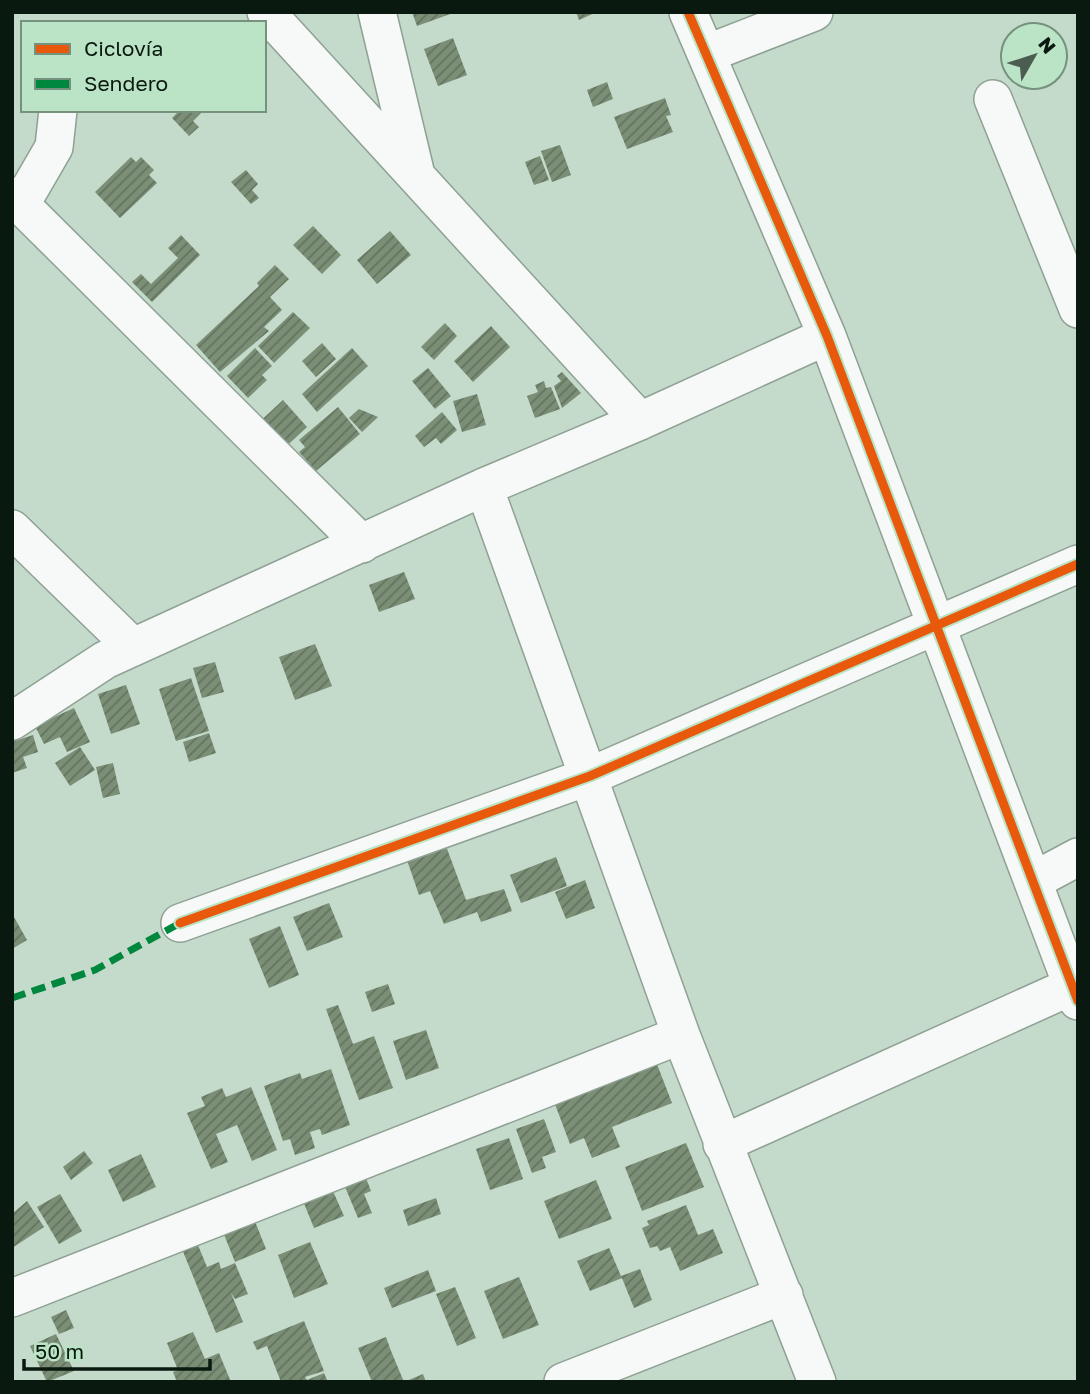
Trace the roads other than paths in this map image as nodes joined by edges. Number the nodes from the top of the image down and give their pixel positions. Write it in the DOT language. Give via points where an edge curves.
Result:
graph roads {
  1 [pos="266,12"];
  2 [pos="377,12"];
  3 [pos="688,12"];
  4 [pos="814,12"];
  5 [pos="706,54"];
  6 [pos="993,99"];
  7 [pos="58,112"];
  8 [pos="416,174"];
  9 [pos="16,200"];
  10 [pos="1078,309"];
  11 [pos="827,336"];
  12 [pos="640,421"];
  13 [pos="484,486"];
  14 [pos="12,529"];
  15 [pos="362,544"];
  16 [pos="1078,565"];
  17 [pos="934,627"];
  18 [pos="133,647"];
  19 [pos="12,721"];
  20 [pos="590,776"];
  21 [pos="1078,857"];
  22 [pos="1033,881"];
  23 [pos="180,923"];
  24 [pos="1075,994"];
  25 [pos="681,1035"];
  26 [pos="722,1144"];
  27 [pos="785,1295"];
  28 [pos="12,1298"];
  29 [pos="563,1382"];
  30 [pos="817,1382"];
  1 -- 8 [label="street"];
  2 -- 8 [label="street"];
  3 -- 5 [label="street"];
  4 -- 5 [label="street"];
  5 -- 11 [label="street"];
  6 -- 10 [label="street"];
  7 -- 9 [label="street" via="54,147"];
  8 -- 12 [label="street"];
  9 -- 15 [label="street"];
  11 -- 12 [label="street"];
  11 -- 17 [label="street"];
  12 -- 13 [label="street"];
  13 -- 15 [label="street"];
  13 -- 20 [label="street"];
  14 -- 18 [label="street"];
  15 -- 18 [label="street"];
  16 -- 17 [label="street"];
  17 -- 20 [label="street"];
  17 -- 22 [label="street"];
  18 -- 19 [label="street" via="105,660"];
  20 -- 23 [label="street"];
  20 -- 25 [label="street"];
  21 -- 22 [label="street"];
  22 -- 24 [label="street"];
  24 -- 26 [label="street"];
  25 -- 26 [label="street"];
  25 -- 28 [label="street"];
  26 -- 27 [label="street"];
  27 -- 29 [label="street"];
  27 -- 30 [label="street"];
}
